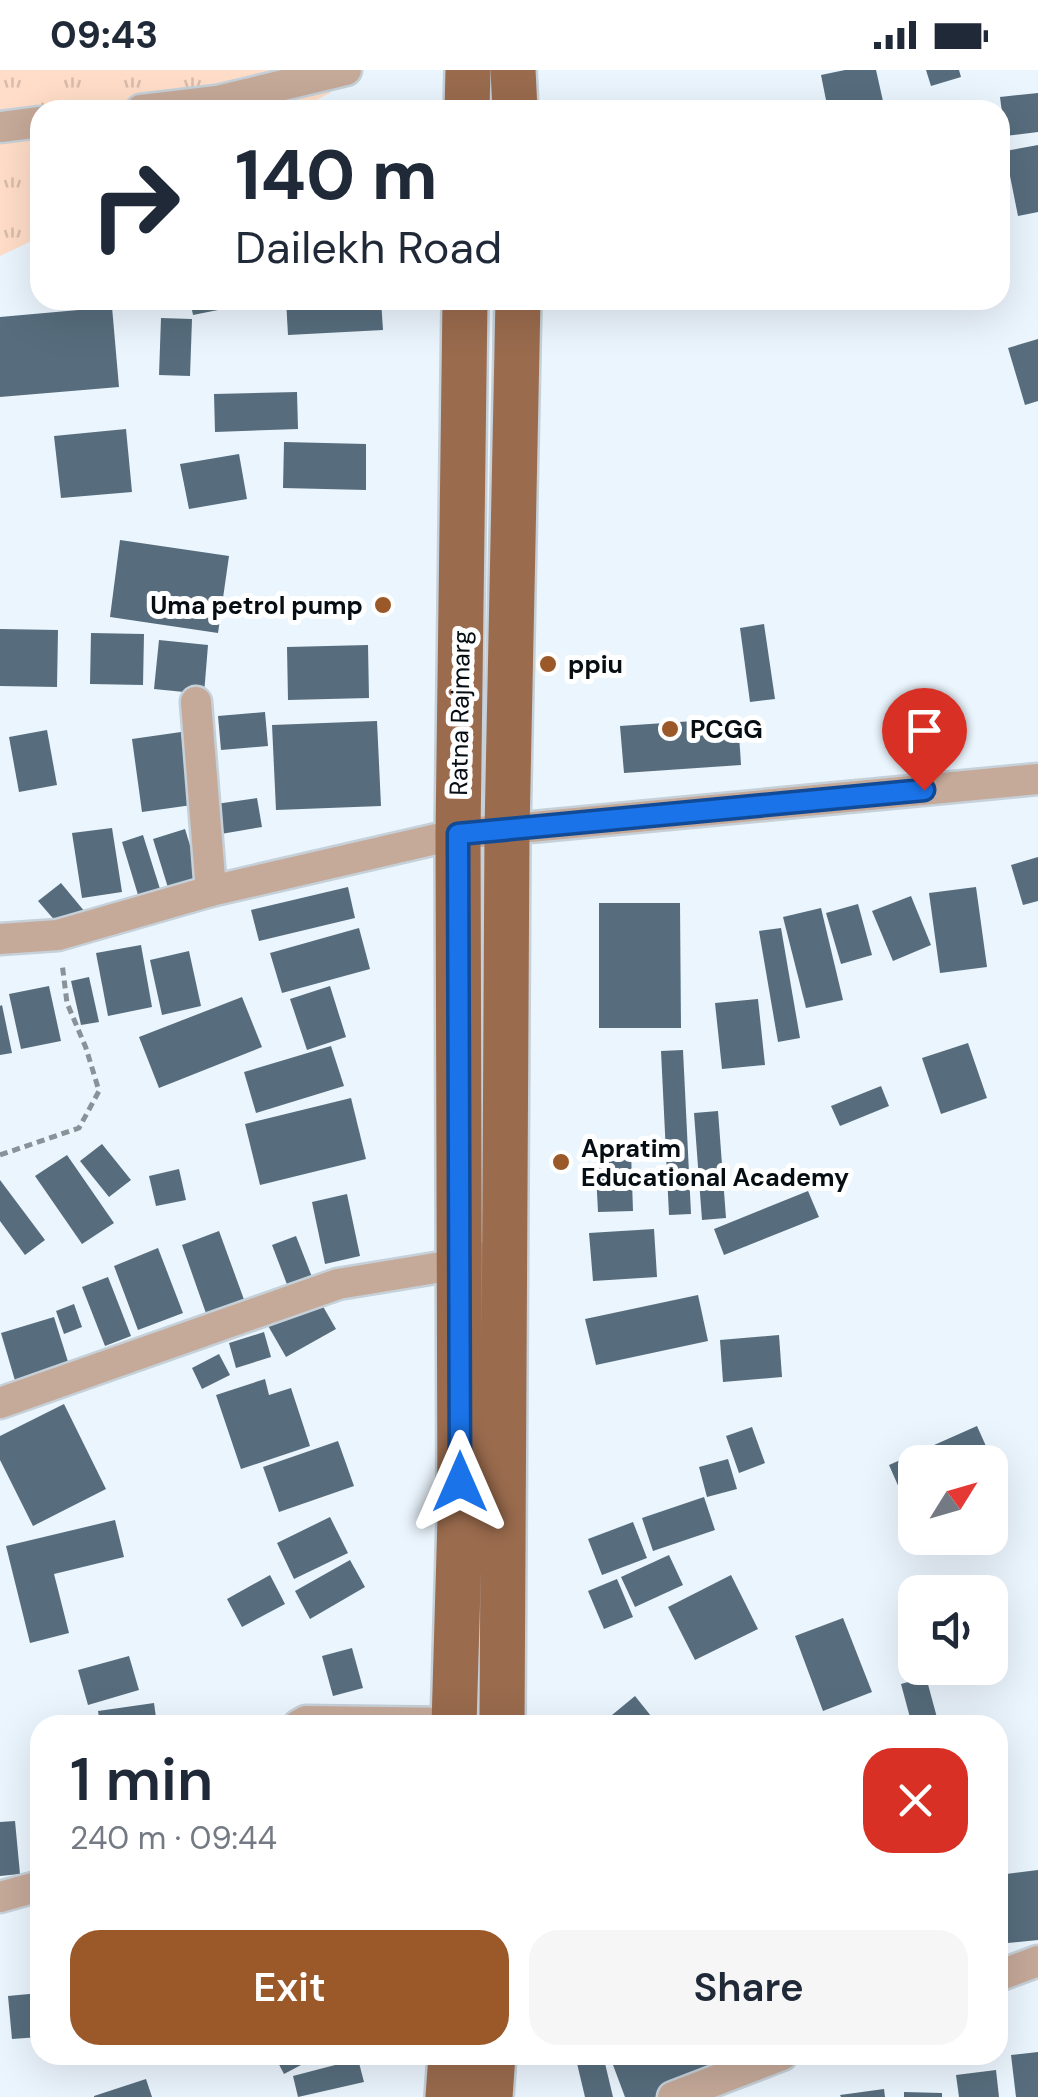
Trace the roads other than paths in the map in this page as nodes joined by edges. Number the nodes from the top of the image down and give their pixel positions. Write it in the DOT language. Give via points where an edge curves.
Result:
graph roads {
  1 [pos="346,70"];
  2 [pos="468,70"];
  3 [pos="513,70"];
  4 [pos="221,100"];
  5 [pos="468,100"];
  6 [pos="514,100"];
  7 [pos="30,123"];
  8 [pos="0,127"];
  9 [pos="465,310"];
  10 [pos="518,310"];
  11 [pos="196,702"];
  12 [pos="1038,779"];
  13 [pos="507,831"];
  14 [pos="458,834"];
  15 [pos="211,891"];
  16 [pos="0,939"];
  17 [pos="506,1241"];
  18 [pos="460,1264"];
  19 [pos="0,1403"];
  20 [pos="454,1715"];
  21 [pos="502,1715"];
  22 [pos="30,1889"];
  23 [pos="0,1897"];
  24 [pos="1038,1961"];
  25 [pos="1008,1972"];
  26 [pos="450,2065"];
  27 [pos="492,2065"];
  28 [pos="758,2065"];
  29 [pos="688,2094"];
  30 [pos="448,2097"];
  31 [pos="490,2097"];
  1 -- 4 [label="street"];
  2 -- 5 [label="main road"];
  3 -- 6 [label="main road"];
  7 -- 8 [label="street"];
  9 -- 14 [label="main road, Ratna Rajmarg"];
  10 -- 13 [label="main road, Ratna Rajmarg"];
  11 -- 15 [label="street"];
  12 -- 13 [label="street"];
  13 -- 14 [label="street"];
  13 -- 17 [label="main road, Ratna Rajmarg"];
  14 -- 15 [label="street"];
  14 -- 18 [label="main road, Ratna Rajmarg"];
  15 -- 16 [label="street" via="58,936"];
  17 -- 18 [label="street"];
  17 -- 21 [label="main road, Ratna Rajmarg"];
  18 -- 19 [label="street" via="338,1284"];
  18 -- 20 [label="main road, Ratna Rajmarg"];
  22 -- 23 [label="street"];
  24 -- 25 [label="street"];
  26 -- 30 [label="main road"];
  27 -- 31 [label="main road"];
  28 -- 29 [label="street"];
}
